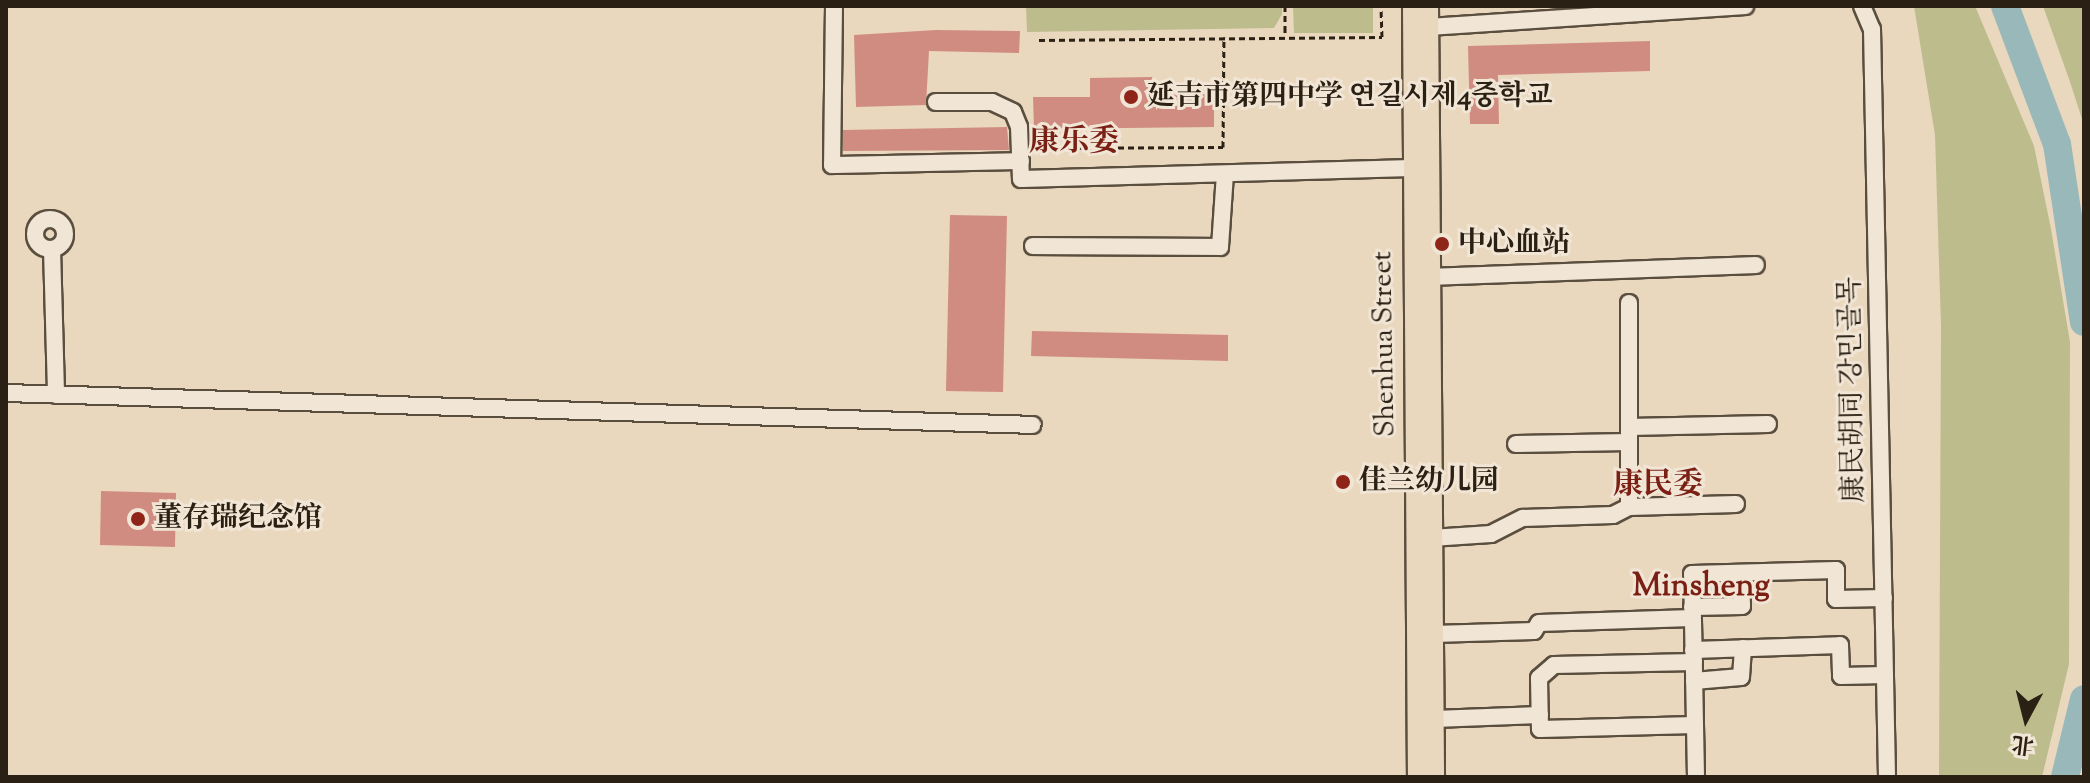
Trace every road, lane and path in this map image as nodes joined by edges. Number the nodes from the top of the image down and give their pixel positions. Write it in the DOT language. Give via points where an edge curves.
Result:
graph roads {
  1 [pos="834,6"];
  2 [pos="1285,6"];
  3 [pos="1381,6"];
  4 [pos="1413,6"];
  5 [pos="1428,6"];
  6 [pos="1745,6"];
  7 [pos="1862,6"];
  8 [pos="1429,27"];
  9 [pos="1285,36"];
  10 [pos="1224,37"];
  11 [pos="1039,40"];
  12 [pos="936,102"];
  13 [pos="1038,148"];
  14 [pos="1021,161"];
  15 [pos="1412,168"];
  16 [pos="1225,174"];
  17 [pos="1033,246"];
  18 [pos="52,249"];
  19 [pos="1756,265"];
  20 [pos="1429,277"];
  21 [pos="1629,303"];
  22 [pos="6,393"];
  23 [pos="56,395"];
  24 [pos="1768,424"];
  25 [pos="1033,425"];
  26 [pos="1629,435"];
  27 [pos="1516,444"];
  28 [pos="1736,504"];
  29 [pos="1629,507"];
  30 [pos="1431,538"];
  31 [pos="1741,573"];
  32 [pos="1884,598"];
  33 [pos="1692,613"];
  34 [pos="1433,634"];
  35 [pos="1743,648"];
  36 [pos="1693,656"];
  37 [pos="1885,675"];
  38 [pos="1694,681"];
  39 [pos="1540,715"];
  40 [pos="1434,719"];
  41 [pos="1695,725"];
  42 [pos="1418,777"];
  43 [pos="1434,777"];
  44 [pos="1696,777"];
  45 [pos="1887,777"];
  1 -- 14 [label="street" via="832,165"];
  2 -- 9 [label="path"];
  3 -- 9 [label="path" via="1382,37"];
  4 -- 15 [label="main road, Shenhua Street"];
  5 -- 8 [label="main road, Shenhua Street"];
  6 -- 8 [label="street"];
  7 -- 32 [label="street, 康民胡同 강민골목" via="1872,29"];
  8 -- 20 [label="main road, Shenhua Street"];
  9 -- 10 [label="path"];
  10 -- 11 [label="path"];
  10 -- 13 [label="path" via="1223,147"];
  12 -- 14 [label="street" via="1006,106 1019,127"];
  14 -- 16 [label="street" via="1021,179"];
  15 -- 16 [label="street"];
  15 -- 42 [label="main road, Shenhua Street"];
  16 -- 17 [label="street" via="1220,247"];
  18 -- 23 [label="street"];
  19 -- 20 [label="street"];
  20 -- 30 [label="main road, Shenhua Street"];
  21 -- 26 [label="street"];
  22 -- 23 [label="street"];
  23 -- 25 [label="street"];
  24 -- 26 [label="street"];
  26 -- 27 [label="street"];
  26 -- 29 [label="street"];
  28 -- 29 [label="street"];
  29 -- 30 [label="street" via="1613,515 1523,518 1491,534"];
  30 -- 34 [label="main road, Shenhua Street"];
  31 -- 32 [label="street" via="1836,570 1836,599"];
  31 -- 33 [label="street" via="1742,606"];
  31 -- 33 [label="street" via="1692,574"];
  32 -- 37 [label="street, 康民胡同 강민골목"];
  33 -- 34 [label="street" via="1539,623 1534,631"];
  33 -- 36 [label="street"];
  34 -- 40 [label="main road, Shenhua Street"];
  35 -- 36 [label="street"];
  35 -- 37 [label="street" via="1840,645 1841,676"];
  35 -- 38 [label="street" via="1741,677"];
  36 -- 38 [label="street"];
  36 -- 39 [label="street" via="1554,665 1539,678"];
  37 -- 45 [label="street, 康民胡同 강민골목"];
  38 -- 41 [label="street"];
  39 -- 40 [label="street"];
  39 -- 41 [label="street" via="1540,729"];
  40 -- 43 [label="main road, Shenhua Street"];
  41 -- 44 [label="street"];
}
